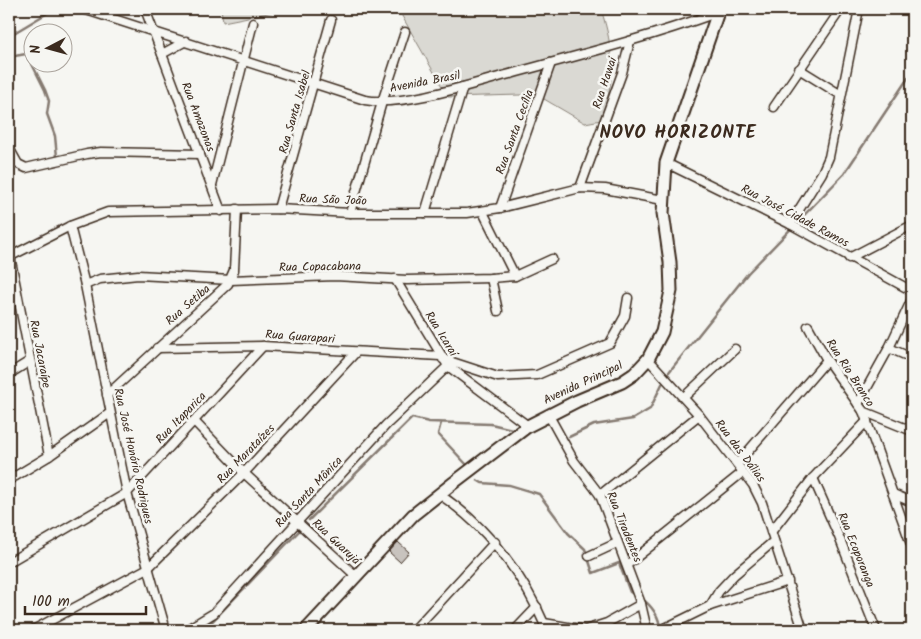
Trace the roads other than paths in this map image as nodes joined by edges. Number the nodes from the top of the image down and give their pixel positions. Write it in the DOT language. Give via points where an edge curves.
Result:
graph roads {
  1 [pos="83,9"];
  2 [pos="145,9"];
  3 [pos="841,9"];
  4 [pos="859,9"];
  5 [pos="718,11"];
  6 [pos="331,20"];
  7 [pos="253,23"];
  8 [pos="153,31"];
  9 [pos="405,32"];
  10 [pos="186,41"];
  11 [pos="630,41"];
  12 [pos="162,54"];
  13 [pos="244,59"];
  14 [pos="551,63"];
  15 [pos="799,69"];
  16 [pos="315,84"];
  17 [pos="463,86"];
  18 [pos="841,95"];
  19 [pos="382,102"];
  20 [pos="774,107"];
  21 [pos="9,148"];
  22 [pos="200,154"];
  23 [pos="666,163"];
  24 [pos="212,185"];
  25 [pos="580,188"];
  26 [pos="662,200"];
  27 [pos="500,208"];
  28 [pos="237,209"];
  29 [pos="278,209"];
  30 [pos="221,211"];
  31 [pos="483,212"];
  32 [pos="350,213"];
  33 [pos="425,213"];
  34 [pos="790,224"];
  35 [pos="912,225"];
  36 [pos="70,226"];
  37 [pos="9,257"];
  38 [pos="849,258"];
  39 [pos="552,259"];
  40 [pos="515,276"];
  41 [pos="491,278"];
  42 [pos="232,280"];
  43 [pos="395,280"];
  44 [pos="85,285"];
  45 [pos="912,291"];
  46 [pos="628,298"];
  47 [pos="912,299"];
  48 [pos="498,311"];
  49 [pos="808,326"];
  50 [pos="263,346"];
  51 [pos="157,348"];
  52 [pos="889,348"];
  53 [pos="735,349"];
  54 [pos="356,352"];
  55 [pos="912,358"];
  56 [pos="648,359"];
  57 [pos="444,360"];
  58 [pos="828,360"];
  59 [pos="30,361"];
  60 [pos="9,374"];
  61 [pos="107,395"];
  62 [pos="684,397"];
  63 [pos="861,408"];
  64 [pos="110,413"];
  65 [pos="548,414"];
  66 [pos="699,415"];
  67 [pos="194,421"];
  68 [pos="867,421"];
  69 [pos="528,426"];
  70 [pos="912,431"];
  71 [pos="48,456"];
  72 [pos="737,464"];
  73 [pos="743,472"];
  74 [pos="244,474"];
  75 [pos="812,478"];
  76 [pos="9,480"];
  77 [pos="127,493"];
  78 [pos="439,494"];
  79 [pos="893,494"];
  80 [pos="600,495"];
  81 [pos="912,502"];
  82 [pos="298,521"];
  83 [pos="771,532"];
  84 [pos="774,541"];
  85 [pos="495,542"];
  86 [pos="618,543"];
  87 [pos="912,547"];
  88 [pos="589,556"];
  89 [pos="9,562"];
  90 [pos="627,565"];
  91 [pos="148,568"];
  92 [pos="355,576"];
  93 [pos="788,581"];
  94 [pos="641,604"];
  95 [pos="710,606"];
  96 [pos="537,607"];
  97 [pos="546,626"];
  98 [pos="33,630"];
  99 [pos="166,630"];
  100 [pos="186,630"];
  101 [pos="306,630"];
  102 [pos="414,630"];
  103 [pos="515,630"];
  104 [pos="647,630"];
  105 [pos="661,630"];
  106 [pos="803,630"];
  107 [pos="876,630"];
  1 -- 8 [label="street, Avenida Brasil"];
  2 -- 8 [label="street, Rua Amazonas"];
  3 -- 15 [label="street"];
  4 -- 18 [label="street"];
  5 -- 11 [label="street, Avenida Brasil"];
  5 -- 23 [label="street, Avenida Principal"];
  6 -- 16 [label="street, Rua Santa Isabel"];
  7 -- 13 [label="street"];
  8 -- 10 [label="street, Avenida Brasil"];
  8 -- 12 [label="street, Rua Amazonas"];
  9 -- 19 [label="street"];
  10 -- 12 [label="street"];
  10 -- 13 [label="street, Avenida Brasil"];
  11 -- 14 [label="street, Avenida Brasil"];
  11 -- 25 [label="street, Rua Hawai" via="617,88"];
  12 -- 22 [label="street, Rua Amazonas"];
  13 -- 16 [label="street, Avenida Brasil"];
  13 -- 24 [label="street"];
  14 -- 17 [label="street, Avenida Brasil"];
  14 -- 27 [label="street, Rua Santa Cecília"];
  15 -- 18 [label="street"];
  15 -- 20 [label="street"];
  16 -- 19 [label="street, Avenida Brasil"];
  16 -- 29 [label="street, Rua Santa Isabel"];
  17 -- 19 [label="street, Avenida Brasil"];
  17 -- 33 [label="street"];
  18 -- 34 [label="street" via="829,157"];
  19 -- 32 [label="street"];
  21 -- 22 [label="street" via="21,167 30,168 101,152"];
  22 -- 24 [label="street, Rua Amazonas"];
  23 -- 26 [label="street, Avenida Principal"];
  23 -- 34 [label="street, Rua José Cidade Ramos"];
  24 -- 30 [label="street, Rua Amazonas"];
  25 -- 26 [label="street, Rua São João" via="605,189"];
  25 -- 27 [label="street, Rua São João"];
  26 -- 56 [label="street, Avenida Principal" via="672,291 662,332"];
  27 -- 31 [label="street, Rua São João"];
  28 -- 29 [label="street, Rua São João"];
  28 -- 30 [label="street, Rua São João"];
  28 -- 42 [label="street"];
  29 -- 32 [label="street, Rua São João"];
  30 -- 36 [label="street, Rua São João" via="108,212"];
  31 -- 33 [label="street, Rua São João"];
  31 -- 40 [label="street"];
  32 -- 33 [label="street, Rua São João"];
  34 -- 38 [label="street, Rua José Cidade Ramos"];
  35 -- 38 [label="street"];
  36 -- 37 [label="street, Rua São João"];
  36 -- 44 [label="street, Rua José Honório Rodrigues"];
  37 -- 59 [label="street, Rua Jacaraípe"];
  38 -- 45 [label="street, Rua José Cidade Ramos"];
  39 -- 40 [label="street, Rua Copacabana"];
  40 -- 41 [label="street, Rua Copacabana"];
  41 -- 43 [label="street, Rua Copacabana"];
  41 -- 48 [label="street"];
  42 -- 43 [label="street, Rua Copacabana" via="335,276"];
  42 -- 44 [label="street, Rua Copacabana" via="138,275 100,279"];
  42 -- 51 [label="street, Rua Setiba"];
  43 -- 57 [label="street, Rua Icaraí"];
  44 -- 61 [label="street, Rua José Honório Rodrigues"];
  46 -- 57 [label="street, Rua Guarapari" via="625,316 610,343 537,375 498,377"];
  47 -- 52 [label="street"];
  49 -- 58 [label="street, Rua Rio Branco"];
  50 -- 51 [label="street, Rua Guarapari"];
  50 -- 54 [label="street, Rua Guarapari"];
  50 -- 67 [label="street, Rua Itaparica"];
  51 -- 61 [label="street, Rua Setiba"];
  52 -- 55 [label="street"];
  52 -- 63 [label="street"];
  53 -- 62 [label="street"];
  54 -- 57 [label="street, Rua Guarapari"];
  54 -- 74 [label="street, Rua Marataízes"];
  56 -- 62 [label="street, Rua das Dálias"];
  56 -- 65 [label="street, Avenida Principal" via="622,382"];
  57 -- 69 [label="street, Rua Icaraí"];
  57 -- 82 [label="street, Rua Santa Mônica"];
  58 -- 63 [label="street, Rua Rio Branco"];
  58 -- 72 [label="street"];
  59 -- 60 [label="street"];
  59 -- 71 [label="street, Rua Jacaraípe"];
  61 -- 64 [label="street, Rua José Honório Rodrigues"];
  62 -- 66 [label="street, Rua das Dálias"];
  63 -- 68 [label="street, Rua Rio Branco"];
  63 -- 70 [label="street"];
  64 -- 71 [label="street"];
  64 -- 77 [label="street, Rua José Honório Rodrigues"];
  65 -- 69 [label="street, Avenida Principal"];
  65 -- 80 [label="street, Rua Tiradentes" via="574,461"];
  66 -- 72 [label="street, Rua das Dálias"];
  66 -- 80 [label="street"];
  67 -- 74 [label="street, Rua Guarujá"];
  67 -- 77 [label="street, Rua Itaparica"];
  68 -- 75 [label="street"];
  68 -- 79 [label="street, Rua Rio Branco"];
  69 -- 78 [label="street, Avenida Principal"];
  71 -- 76 [label="street"];
  72 -- 73 [label="street, Rua das Dálias"];
  73 -- 83 [label="street, Rua das Dálias" via="759,494"];
  73 -- 90 [label="street"];
  74 -- 82 [label="street, Rua Guarujá"];
  74 -- 91 [label="street, Rua Marataízes"];
  75 -- 83 [label="street"];
  75 -- 107 [label="street, Rua Ecoporanga"];
  77 -- 89 [label="street, Rua Itaparica"];
  77 -- 91 [label="street, Rua José Honório Rodrigues"];
  78 -- 85 [label="street" via="459,507"];
  78 -- 92 [label="street, Avenida Principal" via="413,515"];
  79 -- 81 [label="street"];
  79 -- 87 [label="street, Rua Rio Branco"];
  80 -- 86 [label="street, Rua Tiradentes"];
  82 -- 92 [label="street, Rua Guarujá"];
  82 -- 100 [label="street, Rua Santa Mônica" via="214,613"];
  83 -- 84 [label="street, Rua das Dálias"];
  84 -- 93 [label="street, Rua das Dálias"];
  84 -- 95 [label="street" via="734,575"];
  85 -- 96 [label="street"];
  85 -- 102 [label="street"];
  86 -- 88 [label="street"];
  86 -- 90 [label="street, Rua Tiradentes"];
  90 -- 94 [label="street, Rua Tiradentes"];
  91 -- 98 [label="street, Rua Marataízes"];
  91 -- 99 [label="street, Rua José Honório Rodrigues"];
  92 -- 101 [label="street, Avenida Principal"];
  93 -- 95 [label="street"];
  93 -- 106 [label="street, Rua das Dálias"];
  94 -- 97 [label="street" via="585,630"];
  94 -- 104 [label="street, Rua Tiradentes"];
  95 -- 105 [label="street"];
  96 -- 97 [label="street"];
  96 -- 103 [label="street"];
}
